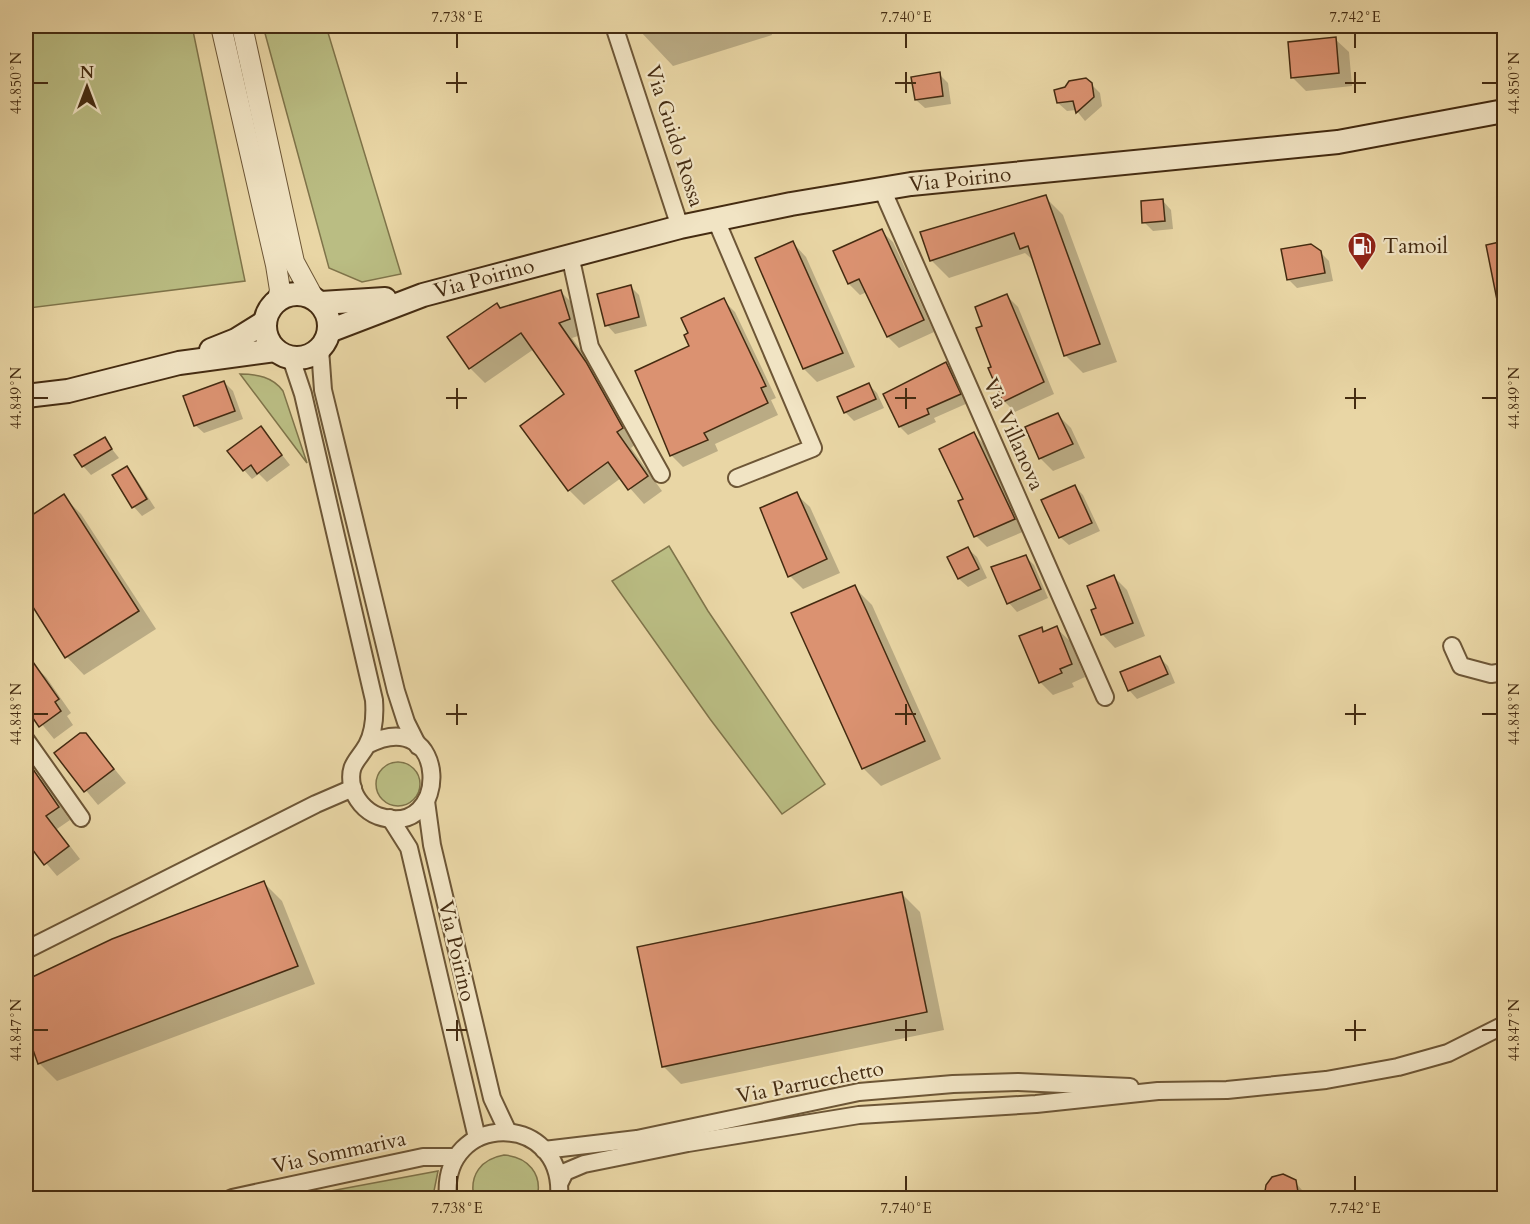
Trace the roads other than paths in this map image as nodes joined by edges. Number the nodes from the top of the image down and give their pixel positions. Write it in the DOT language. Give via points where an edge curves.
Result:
graph roads {
  1 [pos="221,26"];
  2 [pos="242,26"];
  3 [pos="614,26"];
  4 [pos="1504,111"];
  5 [pos="882,189"];
  6 [pos="716,220"];
  7 [pos="680,227"];
  8 [pos="570,255"];
  9 [pos="423,294"];
  10 [pos="278,300"];
  11 [pos="317,300"];
  12 [pos="265,322"];
  13 [pos="325,340"];
  14 [pos="283,354"];
  15 [pos="179,363"];
  16 [pos="26,396"];
  17 [pos="661,474"];
  18 [pos="737,478"];
  19 [pos="1452,646"];
  20 [pos="1504,672"];
  21 [pos="1105,697"];
  22 [pos="26,740"];
  23 [pos="367,745"];
  24 [pos="418,746"];
  25 [pos="353,789"];
  26 [pos="426,801"];
  27 [pos="81,818"];
  28 [pos="390,819"];
  29 [pos="26,950"];
  30 [pos="1504,1025"];
  31 [pos="1158,1091"];
  32 [pos="508,1132"];
  33 [pos="477,1138"];
  34 [pos="544,1150"];
  35 [pos="456,1157"];
  36 [pos="559,1190"];
  37 [pos="232,1198"];
  38 [pos="448,1198"];
  1 -- 10 [label="street" via="278,273"];
  2 -- 11 [label="street" via="294,262"];
  3 -- 7 [label="street, Via Guido Rossa"];
  4 -- 5 [label="main road, Via Poirino" via="1338,142"];
  5 -- 6 [label="main road, Via Poirino"];
  5 -- 21 [label="street, Via Villanova"];
  6 -- 7 [label="main road, Via Poirino"];
  6 -- 18 [label="street" via="813,448"];
  7 -- 8 [label="main road, Via Poirino"];
  8 -- 9 [label="main road, Via Poirino"];
  8 -- 17 [label="street" via="590,347"];
  9 -- 11 [label="main road, Via Poirino" via="356,303"];
  9 -- 13 [label="main road, Via Poirino"];
  10 -- 11 [label="main road" via="295,293"];
  10 -- 12 [label="main road"];
  11 -- 13 [label="main road" via="327,311"];
  12 -- 14 [label="main road" via="265,332"];
  12 -- 15 [label="main road" via="236,340"];
  13 -- 14 [label="main road" via="311,355"];
  13 -- 24 [label="street" via="323,386 396,691"];
  14 -- 15 [label="main road"];
  14 -- 23 [label="street" via="303,394 374,700 375,716"];
  15 -- 16 [label="main road" via="68,391"];
  19 -- 20 [label="street" via="1461,666 1491,674"];
  22 -- 27 [label="street"];
  23 -- 24 [label="street" via="393,737"];
  23 -- 25 [label="street" via="353,765"];
  24 -- 26 [label="street" via="426,755 433,778"];
  25 -- 28 [label="street" via="364,807"];
  25 -- 29 [label="street" via="315,804"];
  26 -- 28 [label="street" via="410,814"];
  26 -- 32 [label="street, Via Poirino" via="432,845 492,1098"];
  28 -- 33 [label="street, Via Poirino" via="409,848"];
  30 -- 31 [label="street, Via Parrucchetto" via="1448,1053 1398,1067 1272,1086"];
  31 -- 34 [label="street, Via Parrucchetto" via="1018,1082 878,1090 638,1139"];
  31 -- 36 [label="street, Via Parrucchetto" via="1036,1104 860,1115 688,1143 584,1164 565,1172"];
  32 -- 33 [label="street"];
  32 -- 34 [label="street" via="523,1135"];
  33 -- 35 [label="street"];
  34 -- 36 [label="street" via="556,1167"];
  35 -- 37 [label="street, Via Sommariva" via="423,1157"];
  35 -- 38 [label="street" via="450,1171"];
}
